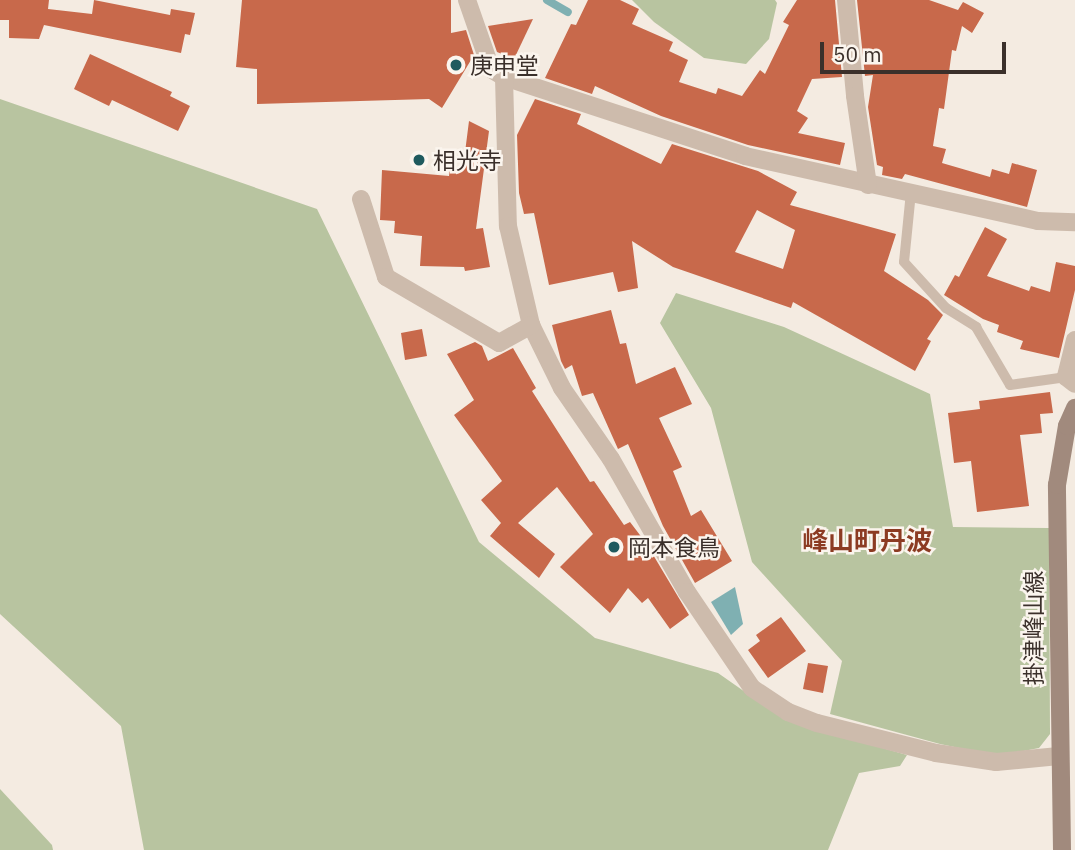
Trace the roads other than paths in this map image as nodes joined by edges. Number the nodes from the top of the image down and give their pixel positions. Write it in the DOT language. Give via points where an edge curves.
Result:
graph roads {
  1 [pos="467,0"];
  2 [pos="846,0"];
  3 [pos="504,76"];
  4 [pos="868,186"];
  5 [pos="911,192"];
  6 [pos="361,199"];
  7 [pos="1075,222"];
  8 [pos="531,325"];
  9 [pos="1075,340"];
  10 [pos="1071,380"];
  11 [pos="1075,408"];
  12 [pos="1059,756"];
  13 [pos="1062,850"];
  1 -- 3 [label="street" via="491,69"];
  2 -- 4 [label="street"];
  3 -- 4 [label="street" via="745,156"];
  3 -- 8 [label="street" via="508,226"];
  4 -- 5 [label="street"];
  5 -- 7 [label="street" via="1038,221"];
  5 -- 10 [label="lane" via="904,262 946,308 976,327 1010,386"];
  6 -- 8 [label="street" via="386,276 499,343"];
  8 -- 12 [label="street" via="562,388 611,459 687,592 752,688 788,712 817,723 936,753 996,762"];
  9 -- 10 [label="street"];
  11 -- 12 [label="main road, 掛津峰山線" via="1067,426 1057,485"];
  12 -- 13 [label="main road, 掛津峰山線"];
}
